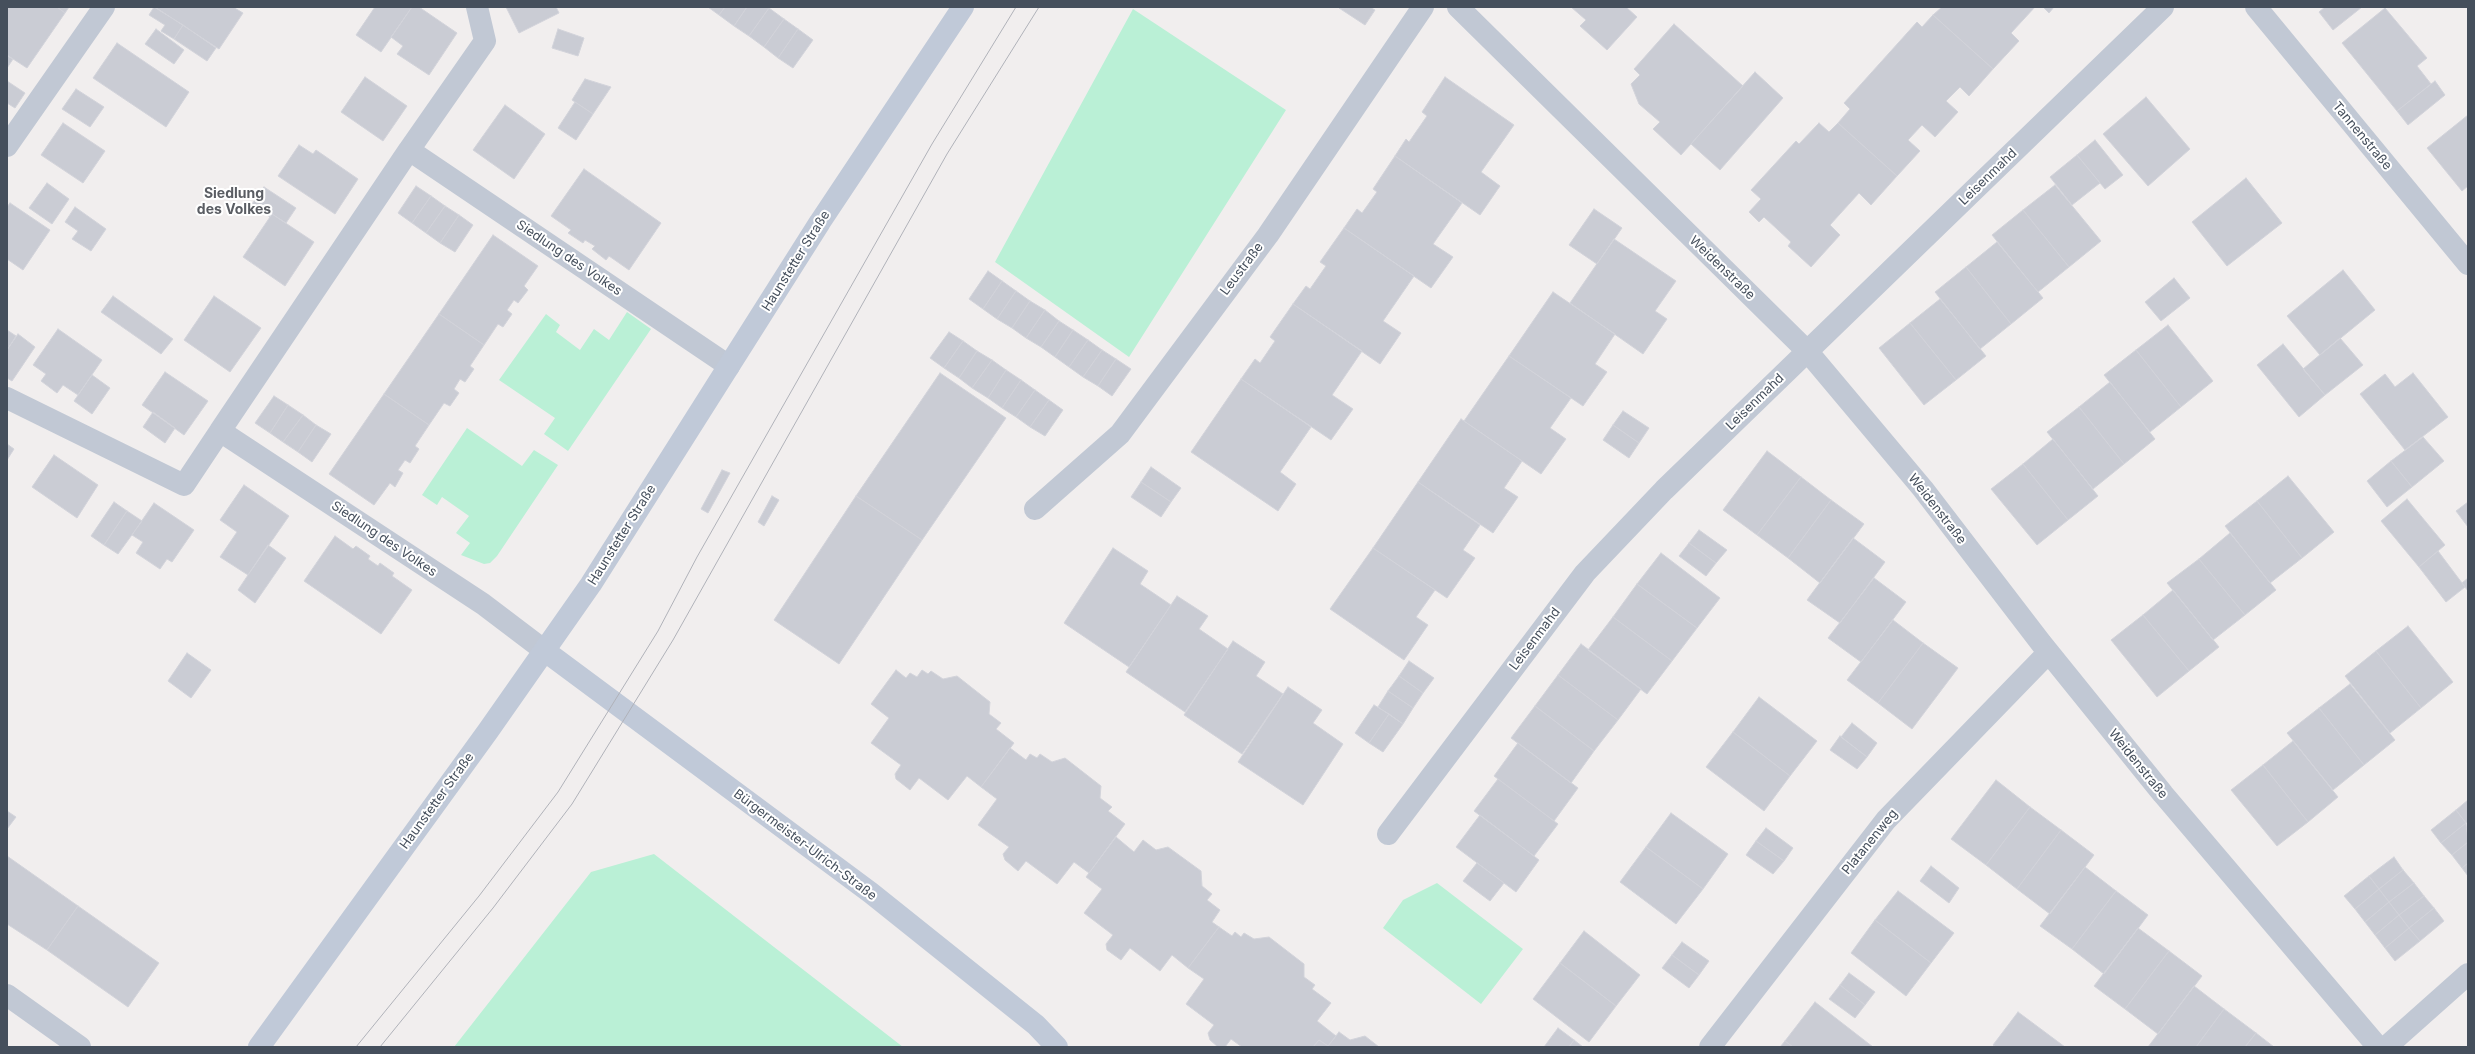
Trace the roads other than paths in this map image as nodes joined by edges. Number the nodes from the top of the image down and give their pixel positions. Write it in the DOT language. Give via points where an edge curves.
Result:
graph roads {
  1 [pos="104,7"];
  2 [pos="477,7"];
  3 [pos="963,7"];
  4 [pos="1423,7"];
  5 [pos="1458,7"];
  6 [pos="2163,7"];
  7 [pos="2256,7"];
  8 [pos="7,146"];
  9 [pos="409,150"];
  10 [pos="2468,264"];
  11 [pos="1808,352"];
  12 [pos="729,366"];
  13 [pos="7,398"];
  14 [pos="220,431"];
  15 [pos="1035,509"];
  16 [pos="545,651"];
  17 [pos="2048,653"];
  18 [pos="1388,834"];
  19 [pos="2468,974"];
  20 [pos="7,994"];
  21 [pos="80,1047"];
  22 [pos="259,1047"];
  23 [pos="1057,1047"];
  24 [pos="1710,1047"];
  25 [pos="2378,1047"];
  26 [pos="2386,1047"];
  1 -- 8 [label="street"];
  2 -- 9 [label="street" via="485,40"];
  3 -- 12 [label="main road, Haunstetter Straße" via="820,222"];
  4 -- 15 [label="street, Leustraße" via="1268,235 1120,434"];
  5 -- 11 [label="street, Weidenstraße"];
  6 -- 11 [label="street, Leisenmahd"];
  7 -- 10 [label="street, Tannenstraße"];
  9 -- 12 [label="street, Siedlung des Volkes"];
  9 -- 14 [label="street"];
  11 -- 17 [label="street, Weidenstraße" via="1923,489"];
  11 -- 18 [label="street, Leisenmahd" via="1664,490 1584,573"];
  12 -- 16 [label="main road, Haunstetter Straße" via="591,584"];
  13 -- 14 [label="street" via="184,485"];
  14 -- 16 [label="street, Siedlung des Volkes" via="483,604"];
  16 -- 22 [label="main road, Haunstetter Straße"];
  16 -- 23 [label="main road, Bürgermeister-Ulrich-Straße" via="871,893 1036,1025"];
  17 -- 24 [label="street, Platanenweg" via="1886,820"];
  17 -- 25 [label="street, Weidenstraße" via="2163,794"];
  19 -- 26 [label="street"];
  20 -- 21 [label="street"];
}
